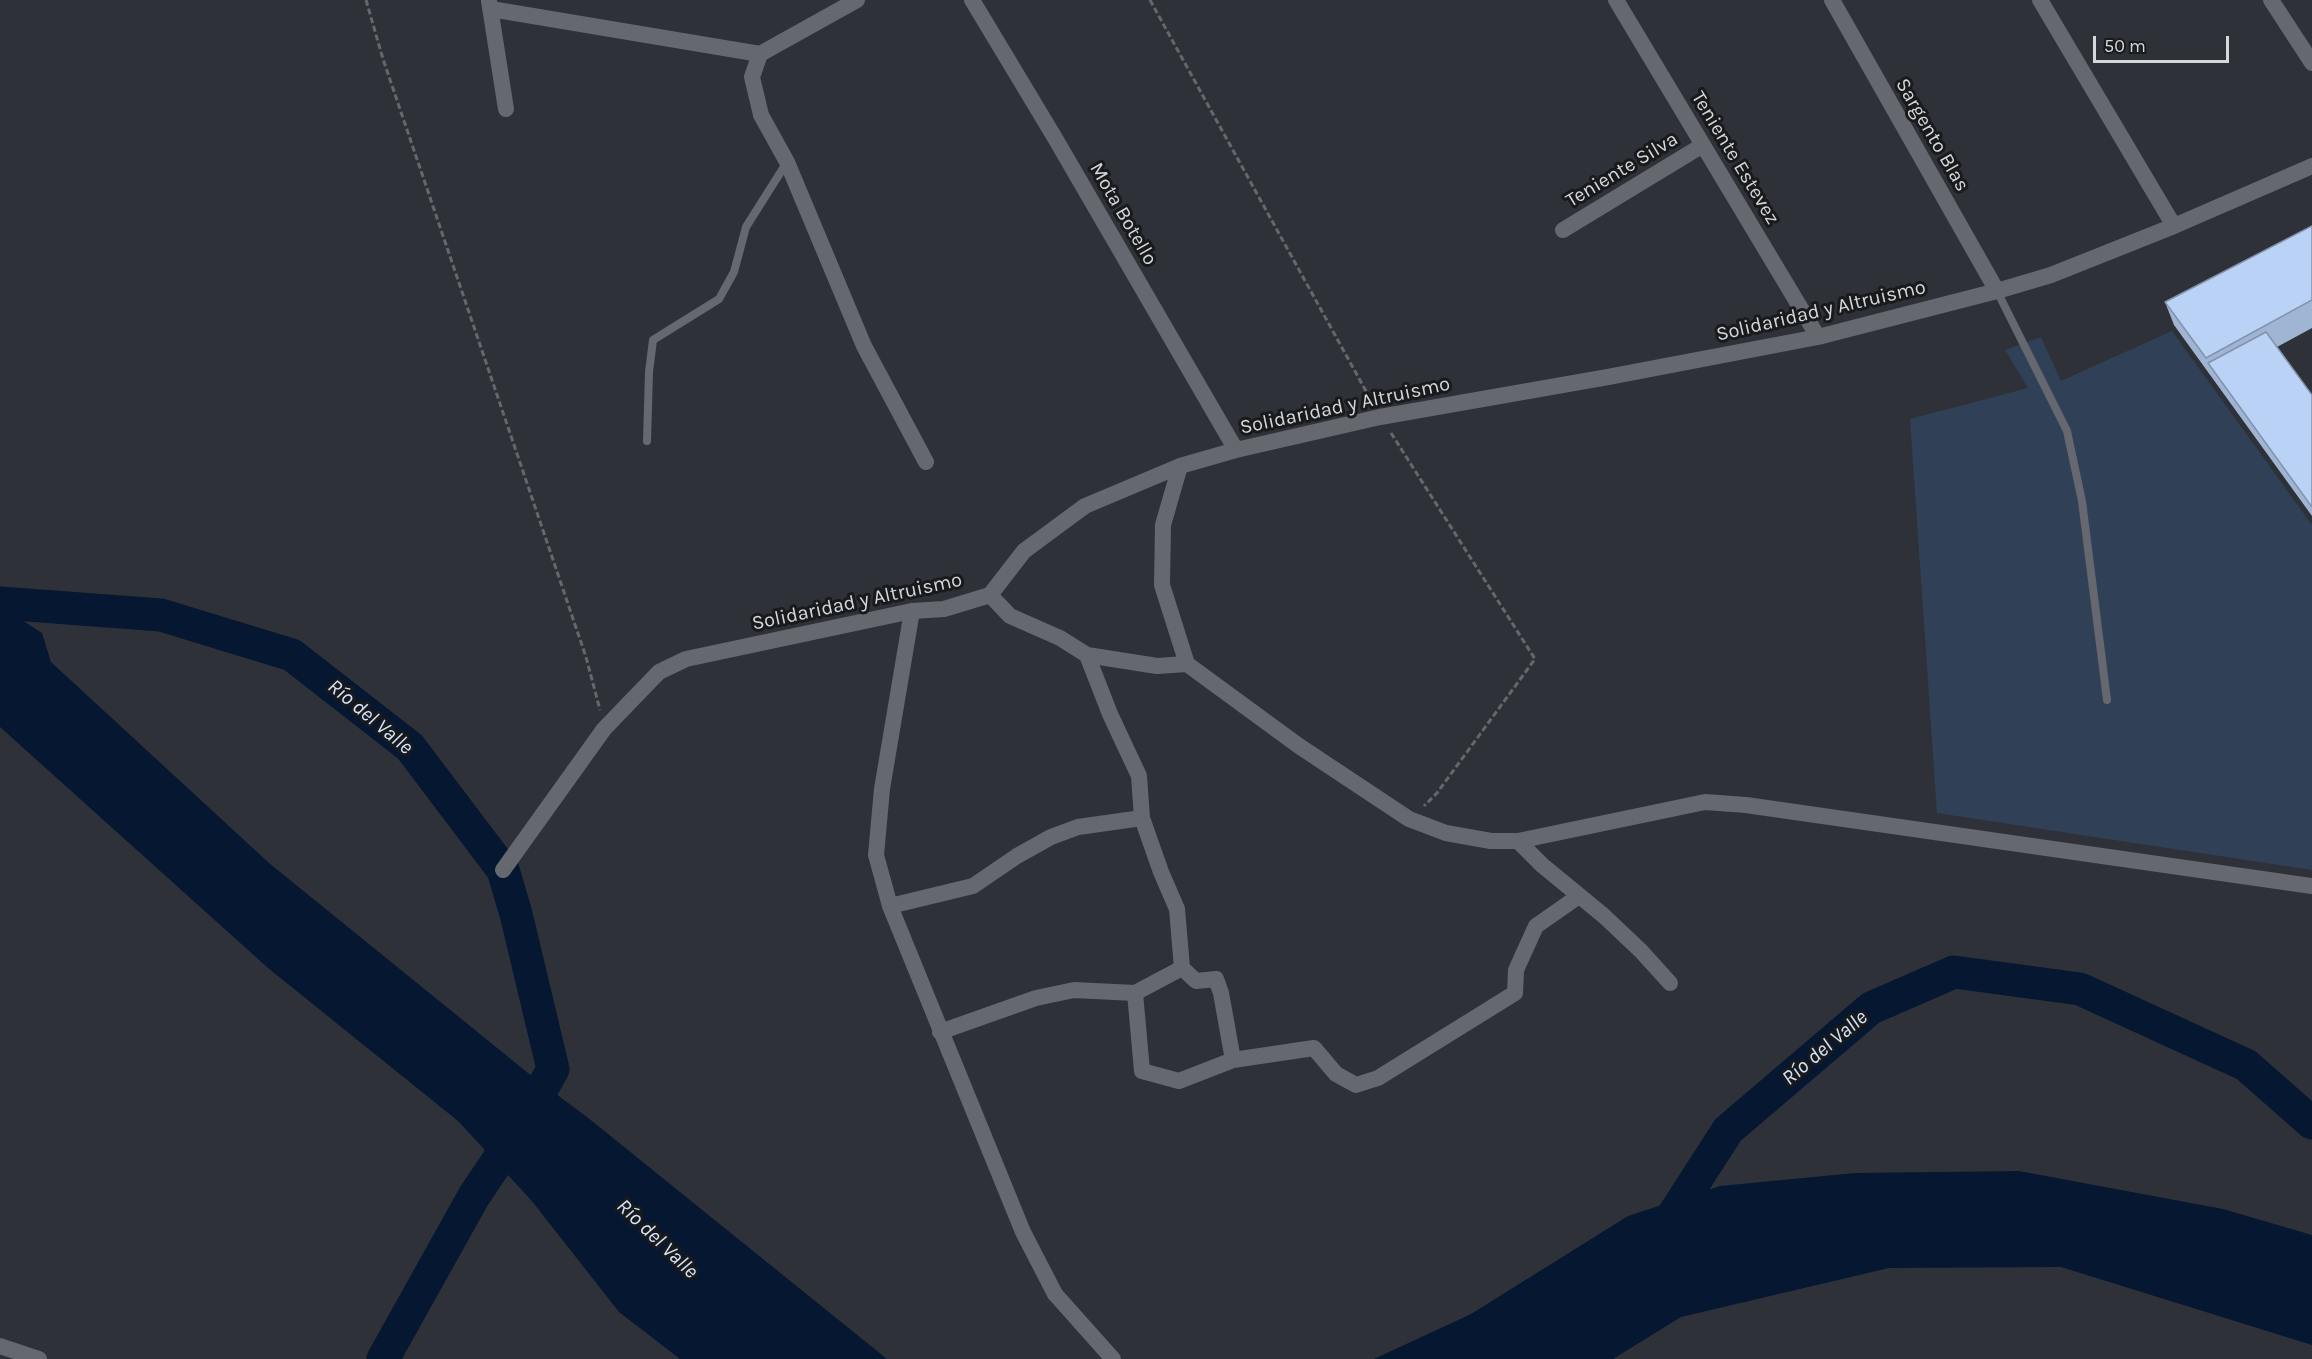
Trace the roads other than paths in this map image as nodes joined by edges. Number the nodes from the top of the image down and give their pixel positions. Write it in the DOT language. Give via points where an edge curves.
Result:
graph roads {
  1 [pos="857,0"];
  2 [pos="972,0"];
  3 [pos="1616,0"];
  4 [pos="1832,0"];
  5 [pos="2040,0"];
  6 [pos="2271,0"];
  7 [pos="490,4"];
  8 [pos="760,54"];
  9 [pos="2312,63"];
  10 [pos="506,108"];
  11 [pos="1703,145"];
  12 [pos="787,162"];
  13 [pos="2312,166"];
  14 [pos="2174,226"];
  15 [pos="1563,230"];
  16 [pos="1997,291"];
  17 [pos="1818,337"];
  18 [pos="647,441"];
  19 [pos="1236,450"];
  20 [pos="926,462"];
  21 [pos="1180,466"];
  22 [pos="990,595"];
  23 [pos="912,611"];
  24 [pos="1087,655"];
  25 [pos="1187,664"];
  26 [pos="2107,700"];
  27 [pos="1142,818"];
  28 [pos="1518,841"];
  29 [pos="503,870"];
  30 [pos="2312,886"];
  31 [pos="1579,896"];
  32 [pos="890,906"];
  33 [pos="1182,968"];
  34 [pos="1670,983"];
  35 [pos="1135,993"];
  36 [pos="940,1032"];
  37 [pos="1233,1059"];
  38 [pos="0,1346"];
  39 [pos="39,1359"];
  40 [pos="1113,1359"];
  1 -- 8 [label="street"];
  2 -- 19 [label="street, Mota Botello"];
  3 -- 11 [label="street, Teniente Estevez"];
  4 -- 16 [label="street, Sargento Blas"];
  5 -- 14 [label="street"];
  6 -- 9 [label="street"];
  7 -- 8 [label="street"];
  7 -- 10 [label="street"];
  8 -- 12 [label="street" via="752,77 761,114"];
  11 -- 15 [label="street, Teniente Silva"];
  11 -- 17 [label="street, Teniente Estevez"];
  12 -- 18 [label="lane" via="746,227 734,272 719,300 653,340"];
  12 -- 20 [label="street" via="864,346"];
  13 -- 14 [label="street, Solidaridad y Altruismo"];
  14 -- 16 [label="street, Solidaridad y Altruismo" via="2051,275"];
  16 -- 17 [label="street, Solidaridad y Altruismo"];
  16 -- 26 [label="lane" via="2067,431 2082,501"];
  17 -- 19 [label="street, Solidaridad y Altruismo" via="1380,417"];
  19 -- 21 [label="street, Solidaridad y Altruismo"];
  21 -- 22 [label="street, Solidaridad y Altruismo" via="1085,506 1024,550"];
  21 -- 25 [label="street" via="1163,525 1162,585"];
  22 -- 23 [label="street, Solidaridad y Altruismo" via="944,609"];
  22 -- 24 [label="street" via="1010,616"];
  23 -- 29 [label="street, Solidaridad y Altruismo" via="686,659 659,672 604,729"];
  23 -- 32 [label="street" via="882,789 876,855"];
  24 -- 25 [label="street" via="1157,666"];
  24 -- 27 [label="street" via="1139,776"];
  25 -- 28 [label="street" via="1299,746 1409,819 1446,833"];
  27 -- 32 [label="street" via="1078,826 1017,856 973,886"];
  27 -- 33 [label="street" via="1177,909"];
  28 -- 30 [label="street" via="1705,802"];
  28 -- 31 [label="street"];
  31 -- 34 [label="street" via="1619,930"];
  31 -- 37 [label="street" via="1536,926 1516,970 1515,993 1378,1078 1356,1085 1335,1074 1314,1048"];
  32 -- 36 [label="street"];
  33 -- 35 [label="street"];
  33 -- 37 [label="street" via="1196,981 1216,979"];
  35 -- 36 [label="street" via="1074,990 1036,998"];
  35 -- 37 [label="street" via="1142,1071 1179,1081"];
  36 -- 40 [label="street" via="1023,1232 1055,1294"];
  38 -- 39 [label="street"];
}
